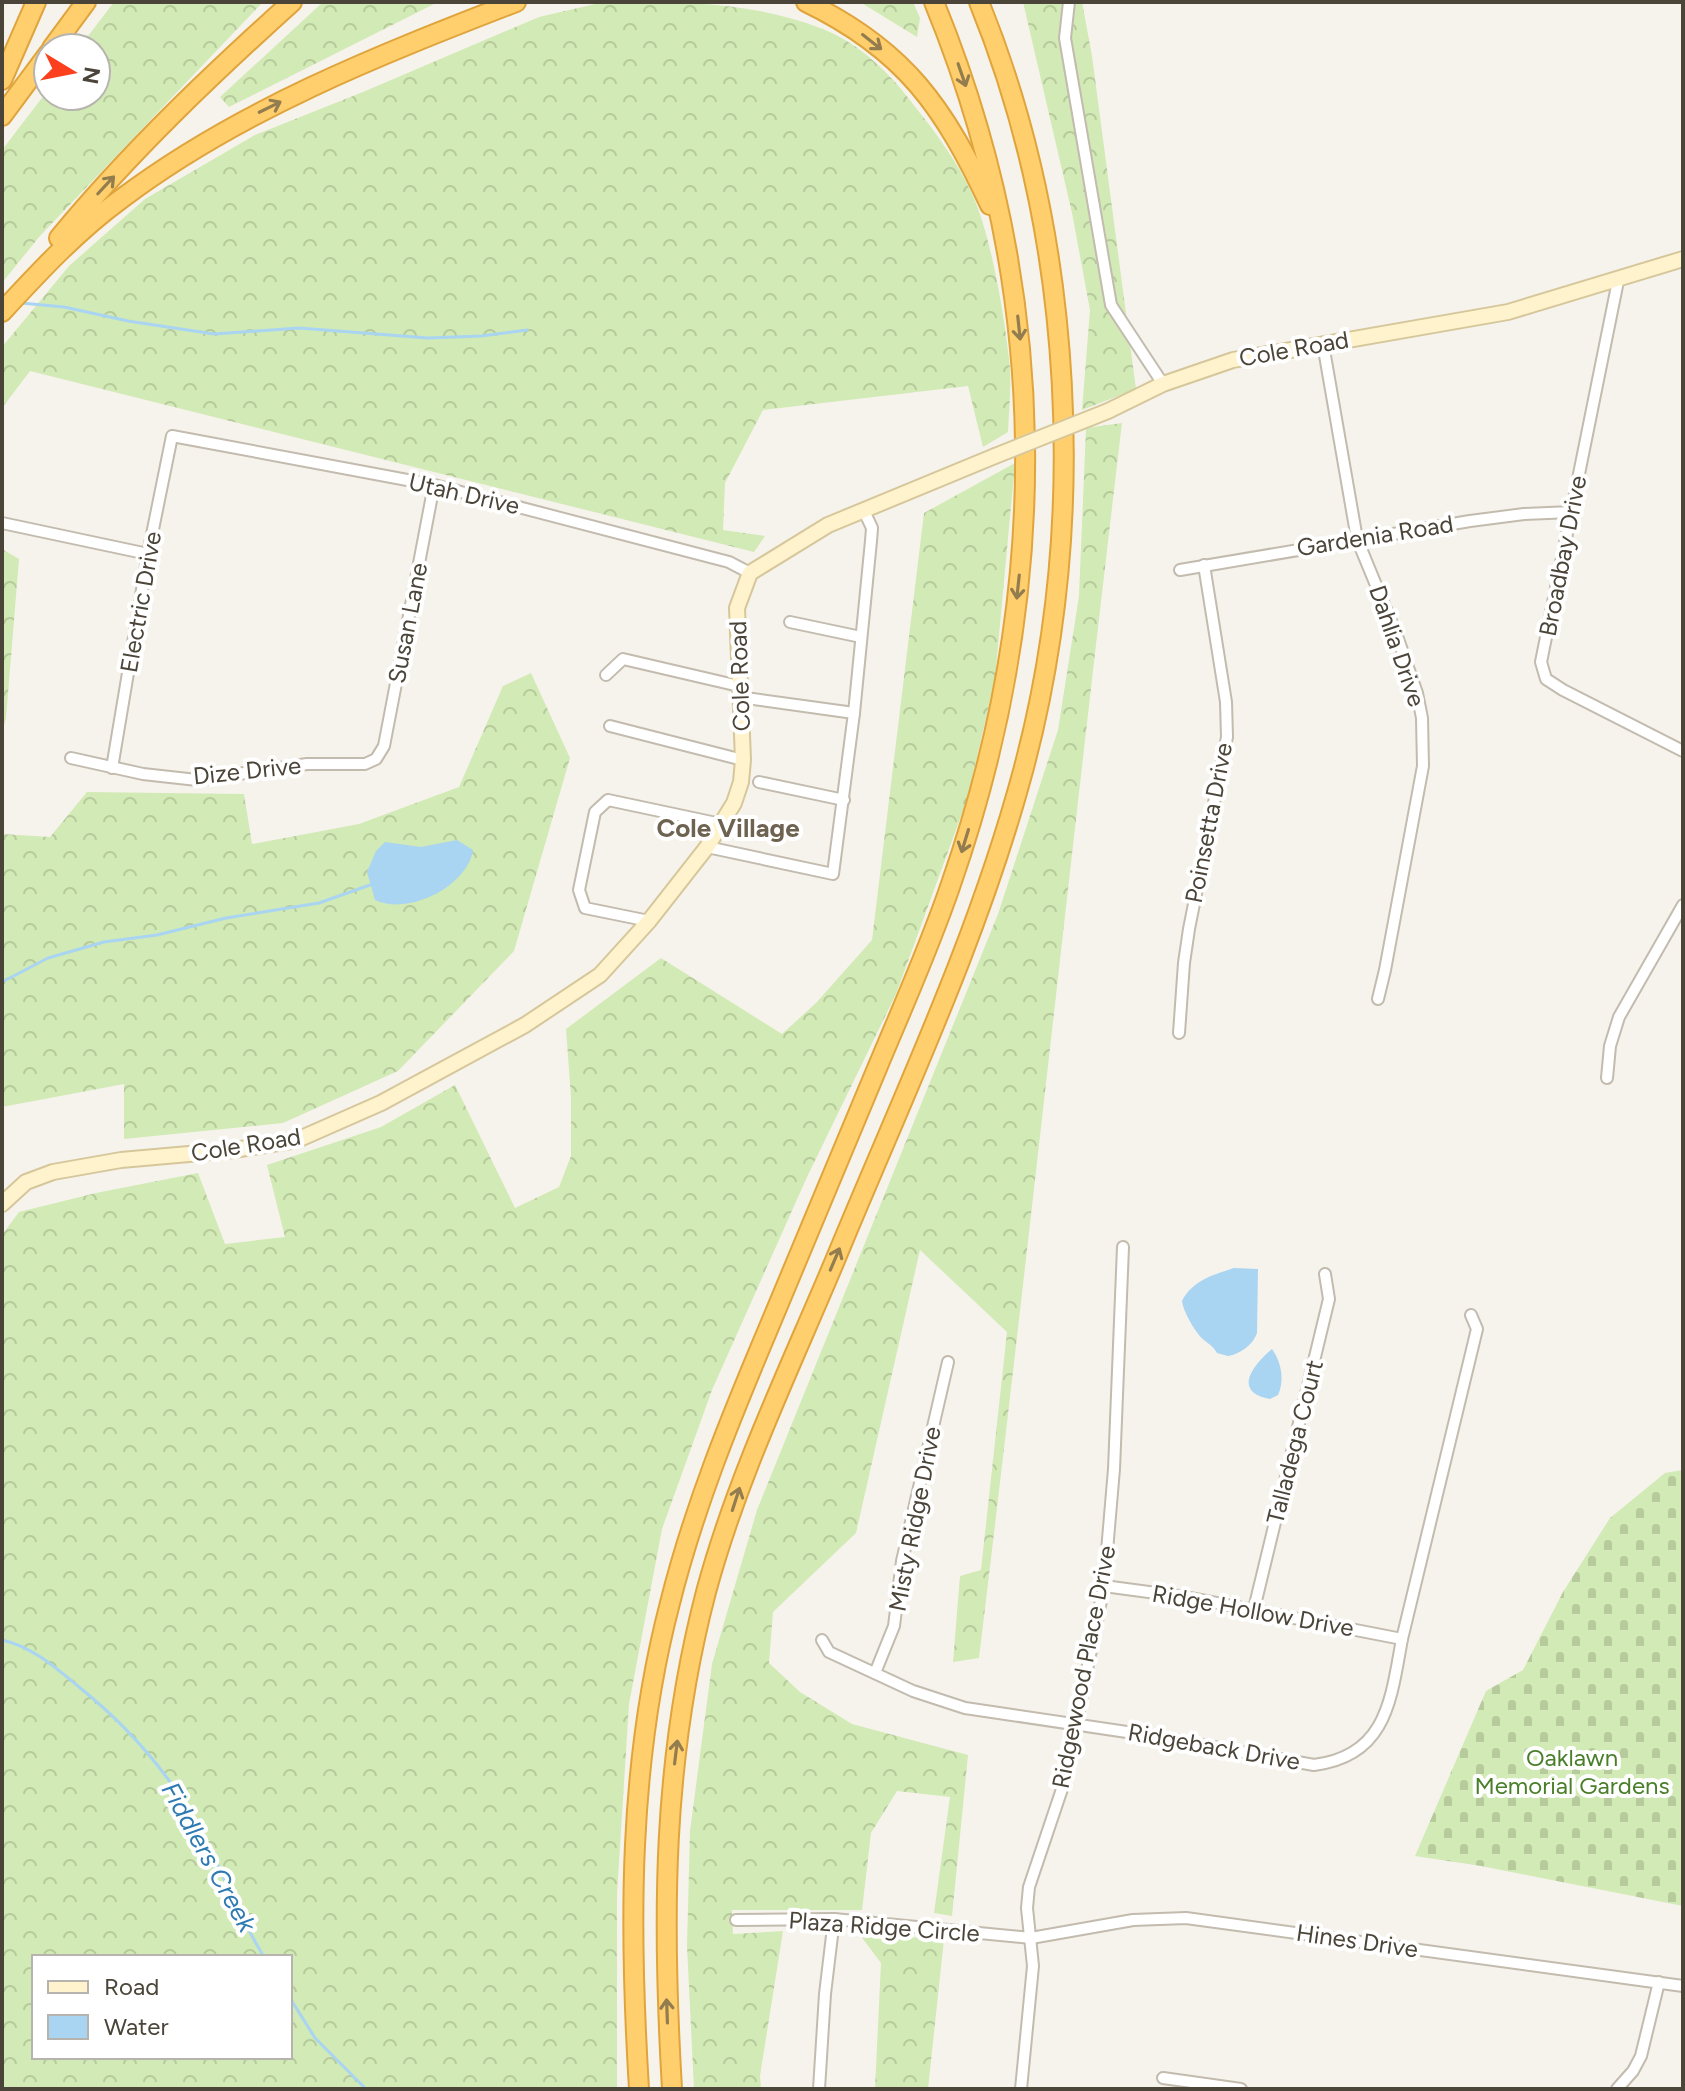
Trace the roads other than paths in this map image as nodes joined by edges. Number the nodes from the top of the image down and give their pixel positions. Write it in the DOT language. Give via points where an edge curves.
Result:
graph roads {
  1 [pos="36,2"];
  2 [pos="86,2"];
  3 [pos="292,2"];
  4 [pos="516,2"];
  5 [pos="806,2"];
  6 [pos="934,2"];
  7 [pos="979,2"];
  8 [pos="1069,2"];
  9 [pos="64,32"];
  10 [pos="32,76"];
  11 [pos="2,80"];
  12 [pos="2,116"];
  13 [pos="1006,239"];
  14 [pos="1683,259"];
  15 [pos="1618,281"];
  16 [pos="2,310"];
  17 [pos="1323,344"];
  18 [pos="1163,384"];
  19 [pos="172,436"];
  20 [pos="434,485"];
  21 [pos="864,511"];
  22 [pos="1572,512"];
  23 [pos="2,523"];
  24 [pos="1357,539"];
  25 [pos="148,554"];
  26 [pos="1204,565"];
  27 [pos="1180,570"];
  28 [pos="750,573"];
  29 [pos="790,622"];
  30 [pos="861,637"];
  31 [pos="606,675"];
  32 [pos="741,693"];
  33 [pos="854,713"];
  34 [pos="610,726"];
  35 [pos="1683,751"];
  36 [pos="71,758"];
  37 [pos="376,759"];
  38 [pos="743,760"];
  39 [pos="112,768"];
  40 [pos="759,782"];
  41 [pos="844,800"];
  42 [pos="721,824"];
  43 [pos="707,847"];
  44 [pos="1683,905"];
  45 [pos="644,920"];
  46 [pos="1378,999"];
  47 [pos="1179,1033"];
  48 [pos="1607,1078"];
  49 [pos="2,1204"];
  50 [pos="1123,1247"];
  51 [pos="1325,1274"];
  52 [pos="1471,1315"];
  53 [pos="948,1362"];
  54 [pos="1104,1586"];
  55 [pos="1254,1609"];
  56 [pos="1402,1639"];
  57 [pos="822,1640"];
  58 [pos="875,1673"];
  59 [pos="1077,1724"];
  60 [pos="834,1919"];
  61 [pos="736,1920"];
  62 [pos="1031,1938"];
  63 [pos="1659,1982"];
  64 [pos="1683,1986"];
  65 [pos="1163,2078"];
  66 [pos="639,2089"];
  67 [pos="672,2089"];
  68 [pos="819,2089"];
  69 [pos="1021,2089"];
  70 [pos="1241,2089"];
  71 [pos="1617,2089"];
  1 -- 11 [label="highway"];
  2 -- 9 [label="highway"];
  16 -- 3 [label="highway, one-way" via="83,209 152,135"];
  16 -- 4 [label="highway, one-way" via="85,227 201,144 277,103"];
  5 -- 13 [label="highway, one-way" via="873,41 917,83 953,131"];
  6 -- 13 [label="highway, one-way" via="976,118"];
  67 -- 7 [label="highway, one-way" via="664,1918 668,1810 683,1699 706,1592 740,1489 993,871 1024,769 1046,664 1060,559 1064,449 1059,341 1049,260 1018,117"];
  8 -- 18 [label="street" via="1065,38 1111,305"];
  10 -- 12 [label="highway"];
  13 -- 66 [label="highway, one-way" via="1026,402 1026,490 1005,686 951,885 725,1430 669,1606 649,1698 637,1791 632,1984"];
  14 -- 15 [label="street, Cole Road"];
  15 -- 17 [label="street, Cole Road" via="1508,312"];
  15 -- 22 [label="street, Broadbay Drive"];
  17 -- 18 [label="street, Cole Road" via="1233,360"];
  17 -- 24 [label="street, Dahlia Drive"];
  18 -- 21 [label="street, Cole Road, bridge"];
  19 -- 20 [label="street, Utah Drive"];
  19 -- 25 [label="street, Electric Drive"];
  20 -- 28 [label="street, Utah Drive" via="729,562"];
  20 -- 37 [label="street, Susan Lane" via="384,746"];
  21 -- 28 [label="street, Cole Road" via="828,525"];
  21 -- 30 [label="street" via="872,528"];
  22 -- 24 [label="street, Gardenia Road"];
  22 -- 35 [label="street, Broadbay Drive" via="1541,662 1546,679"];
  23 -- 25 [label="street"];
  24 -- 26 [label="street, Gardenia Road"];
  24 -- 46 [label="street, Dahlia Drive" via="1397,636 1422,718 1423,766"];
  25 -- 39 [label="street, Electric Drive"];
  26 -- 27 [label="street, Gardenia Road"];
  26 -- 47 [label="street, Poinsetta Drive" via="1227,737 1189,929"];
  28 -- 32 [label="street, Cole Road" via="737,608"];
  29 -- 30 [label="street"];
  30 -- 33 [label="street"];
  31 -- 32 [label="street" via="623,659"];
  32 -- 33 [label="street"];
  32 -- 38 [label="street, Cole Road"];
  33 -- 41 [label="street"];
  34 -- 38 [label="street"];
  36 -- 39 [label="street, Dize Drive"];
  37 -- 39 [label="street, Dize Drive" via="197,780"];
  38 -- 42 [label="street, Cole Road" via="738,792"];
  40 -- 41 [label="street"];
  41 -- 43 [label="street" via="833,874"];
  42 -- 43 [label="street, Cole Road"];
  42 -- 45 [label="street" via="608,800 595,812 579,890 585,908"];
  43 -- 45 [label="street, Cole Road"];
  44 -- 48 [label="street" via="1622,1009"];
  45 -- 49 [label="street, Cole Road" via="616,960 583,989 442,1072 322,1131 276,1144 53,1172 26,1182"];
  50 -- 54 [label="street, Ridgewood Place Drive"];
  51 -- 55 [label="street, Talladega Court" via="1329,1299"];
  52 -- 56 [label="street, Ridgeback Drive" via="1477,1329"];
  53 -- 58 [label="street, Misty Ridge Drive" via="902,1561 894,1626"];
  54 -- 55 [label="street, Ridge Hollow Drive"];
  54 -- 59 [label="street, Ridgewood Place Drive"];
  55 -- 56 [label="street, Ridge Hollow Drive"];
  56 -- 59 [label="street, Ridgeback Drive" via="1384,1717 1372,1738 1336,1762 1314,1765"];
  57 -- 58 [label="street, Ridgeback Drive" via="829,1652"];
  58 -- 59 [label="street, Ridgeback Drive" via="965,1708"];
  59 -- 62 [label="street, Ridgewood Place Drive" via="1060,1796 1029,1887"];
  60 -- 61 [label="street, Plaza Ridge Circle"];
  60 -- 62 [label="street, Plaza Ridge Circle"];
  60 -- 68 [label="street"];
  62 -- 63 [label="street, Hines Drive" via="1133,1920 1186,1918"];
  62 -- 69 [label="street, Ridgewood Place Drive"];
  63 -- 64 [label="street, Hines Drive"];
  63 -- 71 [label="street" via="1641,2056"];
  65 -- 70 [label="street"];
}
